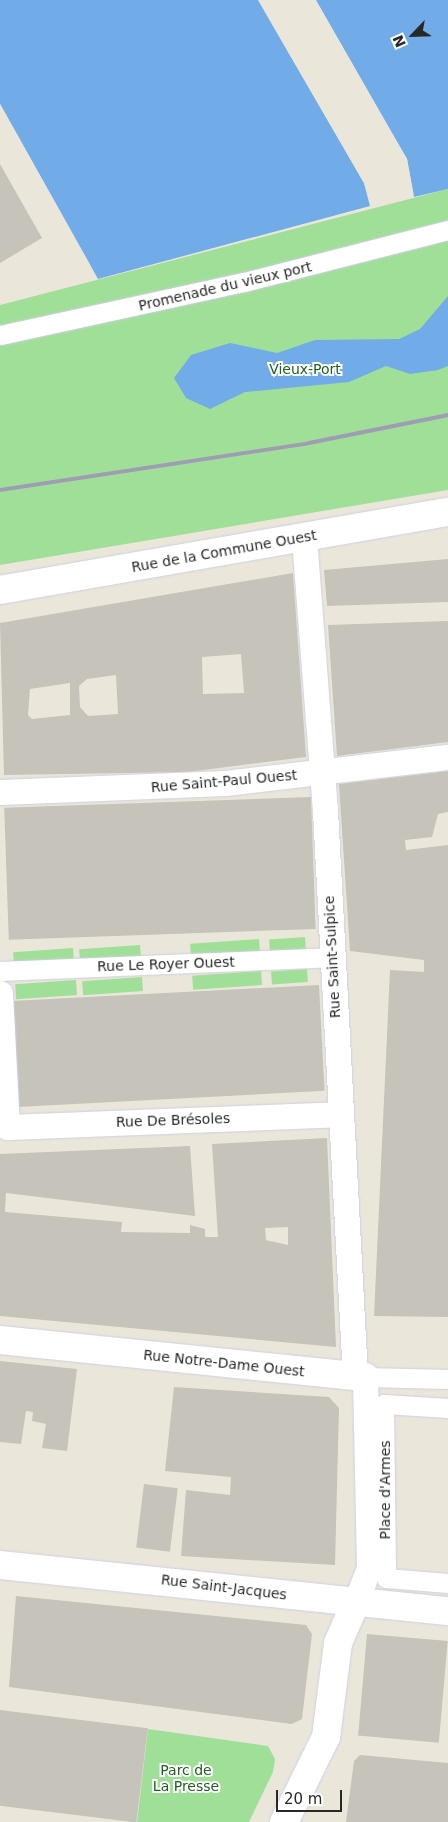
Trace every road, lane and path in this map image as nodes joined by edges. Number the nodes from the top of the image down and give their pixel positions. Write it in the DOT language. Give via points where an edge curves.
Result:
graph roads {
  1 [pos="448,230"];
  2 [pos="0,335"];
  3 [pos="448,512"];
  4 [pos="304,538"];
  5 [pos="0,590"];
  6 [pos="448,757"];
  7 [pos="322,772"];
  8 [pos="0,792"];
  9 [pos="332,957"];
  10 [pos="0,971"];
  11 [pos="0,993"];
  12 [pos="339,1114"];
  13 [pos="0,1340"];
  14 [pos="360,1376"];
  15 [pos="448,1379"];
  16 [pos="448,1408"];
  17 [pos="0,1565"];
  18 [pos="448,1583"];
  19 [pos="355,1604"];
  20 [pos="448,1611"];
  21 [pos="284,1822"];
  1 -- 2 [label="street, Promenade du vieux port" via="244,282"];
  3 -- 4 [label="street, Rue de la Commune Ouest"];
  4 -- 5 [label="street, Rue de la Commune Ouest"];
  4 -- 7 [label="street, Rue Saint-Sulpice"];
  6 -- 7 [label="street, Rue Saint-Paul Ouest"];
  7 -- 8 [label="street, Rue Saint-Paul Ouest" via="155,787"];
  7 -- 9 [label="street, Rue Saint-Sulpice"];
  9 -- 10 [label="street, Rue Le Royer Ouest"];
  9 -- 12 [label="street, Rue Saint-Sulpice"];
  11 -- 12 [label="street, Rue De Brésoles" via="7,1127"];
  12 -- 14 [label="street, Rue Saint-Sulpice"];
  13 -- 14 [label="street, Rue Notre-Dame Ouest"];
  14 -- 15 [label="street, Rue Notre-Dame Ouest"];
  14 -- 19 [label="street, Place d'Armes" via="369,1567"];
  16 -- 18 [label="street, Place d'Armes" via="384,1404 386,1578"];
  17 -- 19 [label="street, Rue Saint-Jacques"];
  19 -- 20 [label="street, Rue Saint-Jacques"];
  19 -- 21 [label="street" via="338,1643 326,1737"];
}
